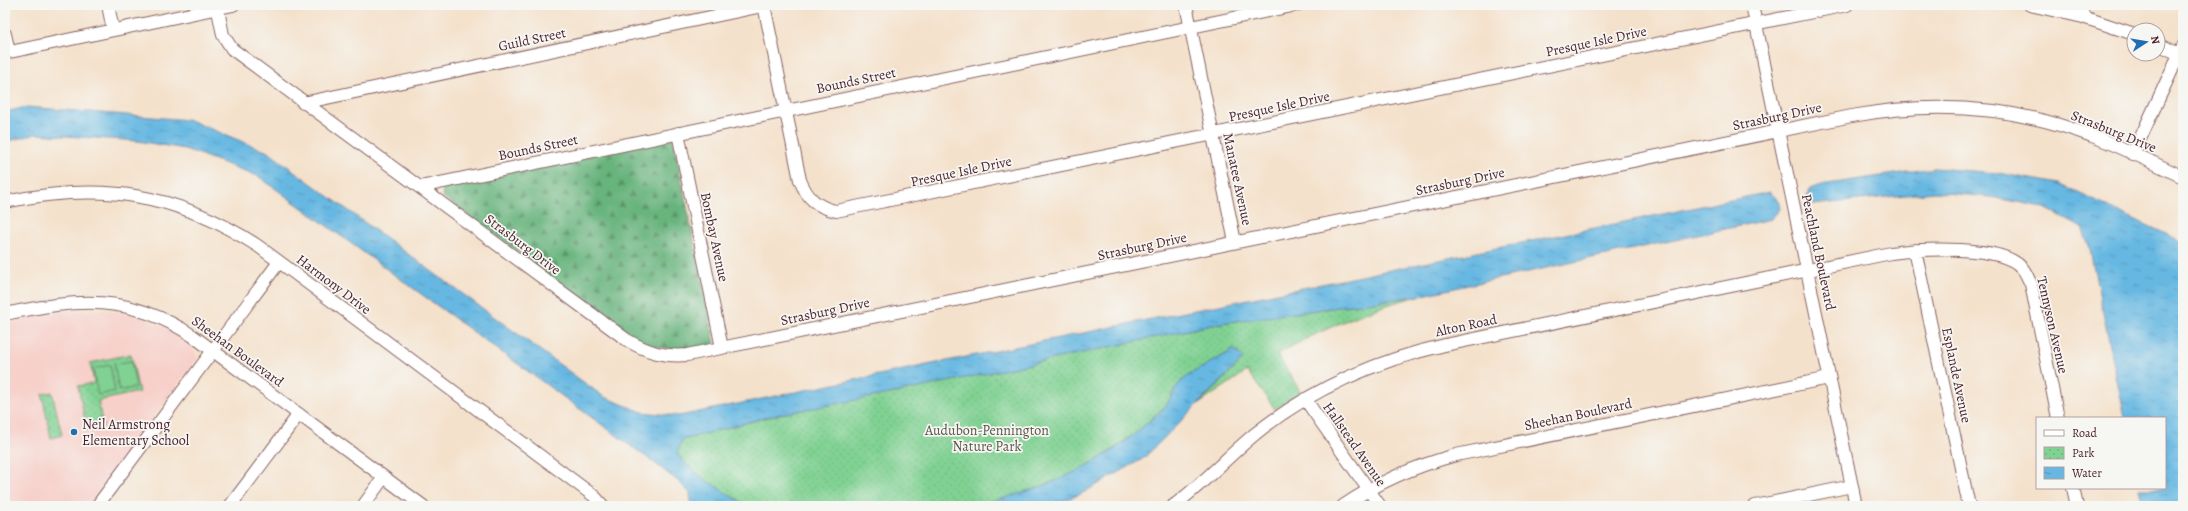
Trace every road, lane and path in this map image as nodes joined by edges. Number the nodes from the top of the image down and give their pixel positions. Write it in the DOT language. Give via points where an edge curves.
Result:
graph roads {
  1 [pos="108,5"];
  2 [pos="233,5"];
  3 [pos="765,5"];
  4 [pos="1186,5"];
  5 [pos="1297,5"];
  6 [pos="1752,5"];
  7 [pos="1847,5"];
  8 [pos="2030,5"];
  9 [pos="217,7"];
  10 [pos="2082,11"];
  11 [pos="1756,23"];
  12 [pos="1191,27"];
  13 [pos="113,30"];
  14 [pos="2126,30"];
  15 [pos="5,34"];
  16 [pos="2166,47"];
  17 [pos="7,52"];
  18 [pos="2182,52"];
  19 [pos="303,103"];
  20 [pos="786,110"];
  21 [pos="1778,131"];
  22 [pos="678,133"];
  23 [pos="1213,135"];
  24 [pos="2133,154"];
  25 [pos="2183,177"];
  26 [pos="420,187"];
  27 [pos="5,202"];
  28 [pos="1235,242"];
  29 [pos="1915,250"];
  30 [pos="279,262"];
  31 [pos="1807,270"];
  32 [pos="5,314"];
  33 [pos="722,348"];
  34 [pos="213,350"];
  35 [pos="1829,378"];
  36 [pos="1305,399"];
  37 [pos="299,414"];
  38 [pos="2058,417"];
  39 [pos="384,477"];
  40 [pos="1852,486"];
  41 [pos="2073,489"];
  42 [pos="1368,490"];
  43 [pos="97,506"];
  44 [pos="230,506"];
  45 [pos="363,506"];
  46 [pos="422,506"];
  47 [pos="603,506"];
  48 [pos="1173,506"];
  49 [pos="1343,506"];
  50 [pos="1380,506"];
  51 [pos="1755,506"];
  52 [pos="1856,506"];
  53 [pos="1968,506"];
  54 [pos="2077,506"];
  1 -- 13 [label="street"];
  2 -- 9 [label="street"];
  3 -- 19 [label="street, Guild Street"];
  3 -- 20 [label="street, Presque Isle Drive"];
  4 -- 12 [label="street, Manatee Avenue"];
  5 -- 12 [label="street, Bounds Street"];
  6 -- 11 [label="street, Peachland Boulevard"];
  7 -- 11 [label="street, Presque Isle Drive"];
  8 -- 10 [label="street"];
  9 -- 13 [label="street"];
  9 -- 19 [label="street, Strasburg Drive" via="223,35 232,49"];
  10 -- 14 [label="street"];
  11 -- 21 [label="street, Peachland Boulevard"];
  11 -- 23 [label="street, Presque Isle Drive"];
  12 -- 20 [label="street, Bounds Street"];
  12 -- 23 [label="street, Manatee Avenue"];
  13 -- 17 [label="street"];
  15 -- 17 [label="street"];
  16 -- 18 [label="street"];
  18 -- 24 [label="street"];
  19 -- 26 [label="street, Strasburg Drive"];
  20 -- 22 [label="street, Bounds Street"];
  20 -- 23 [label="street, Presque Isle Drive" via="804,189 817,204 836,211"];
  21 -- 24 [label="street, Strasburg Drive" via="1873,112 1925,107 1962,108 2006,112 2050,122 2092,136"];
  21 -- 28 [label="street, Strasburg Drive"];
  21 -- 31 [label="street, Peachland Boulevard"];
  22 -- 26 [label="street, Bounds Street"];
  22 -- 33 [label="street, Bombay Avenue"];
  23 -- 28 [label="street, Manatee Avenue"];
  24 -- 25 [label="street, Strasburg Drive"];
  26 -- 33 [label="street, Strasburg Drive" via="627,340 645,350 674,356"];
  27 -- 30 [label="street, Harmony Drive" via="53,193 83,192 106,192 152,199 178,206 217,222 258,246"];
  28 -- 33 [label="street, Strasburg Drive"];
  29 -- 31 [label="street, Tennyson Avenue"];
  29 -- 38 [label="street, Tennyson Avenue" via="1985,253 2006,257 2022,268 2031,284"];
  29 -- 53 [label="street, Esplande Avenue"];
  30 -- 34 [label="street"];
  30 -- 47 [label="street, Harmony Drive" via="594,496"];
  31 -- 35 [label="street, Peachland Boulevard"];
  31 -- 36 [label="street, Alton Road" via="1422,350 1364,370"];
  32 -- 34 [label="street, Sheehan Boulevard" via="70,302 123,306 170,322"];
  34 -- 37 [label="street, Sheehan Boulevard"];
  34 -- 43 [label="street"];
  35 -- 40 [label="street, Peachland Boulevard"];
  35 -- 42 [label="street, Sheehan Boulevard" via="1456,455 1411,469"];
  36 -- 42 [label="street, Hallstead Avenue"];
  36 -- 48 [label="street, Alton Road" via="1255,435"];
  37 -- 39 [label="street, Sheehan Boulevard"];
  37 -- 44 [label="street"];
  39 -- 45 [label="street"];
  39 -- 46 [label="street, Sheehan Boulevard"];
  40 -- 51 [label="street"];
  40 -- 52 [label="street, Peachland Boulevard"];
  41 -- 54 [label="street"];
  42 -- 49 [label="street, Sheehan Boulevard"];
  42 -- 50 [label="street, Hallstead Avenue"];
}
